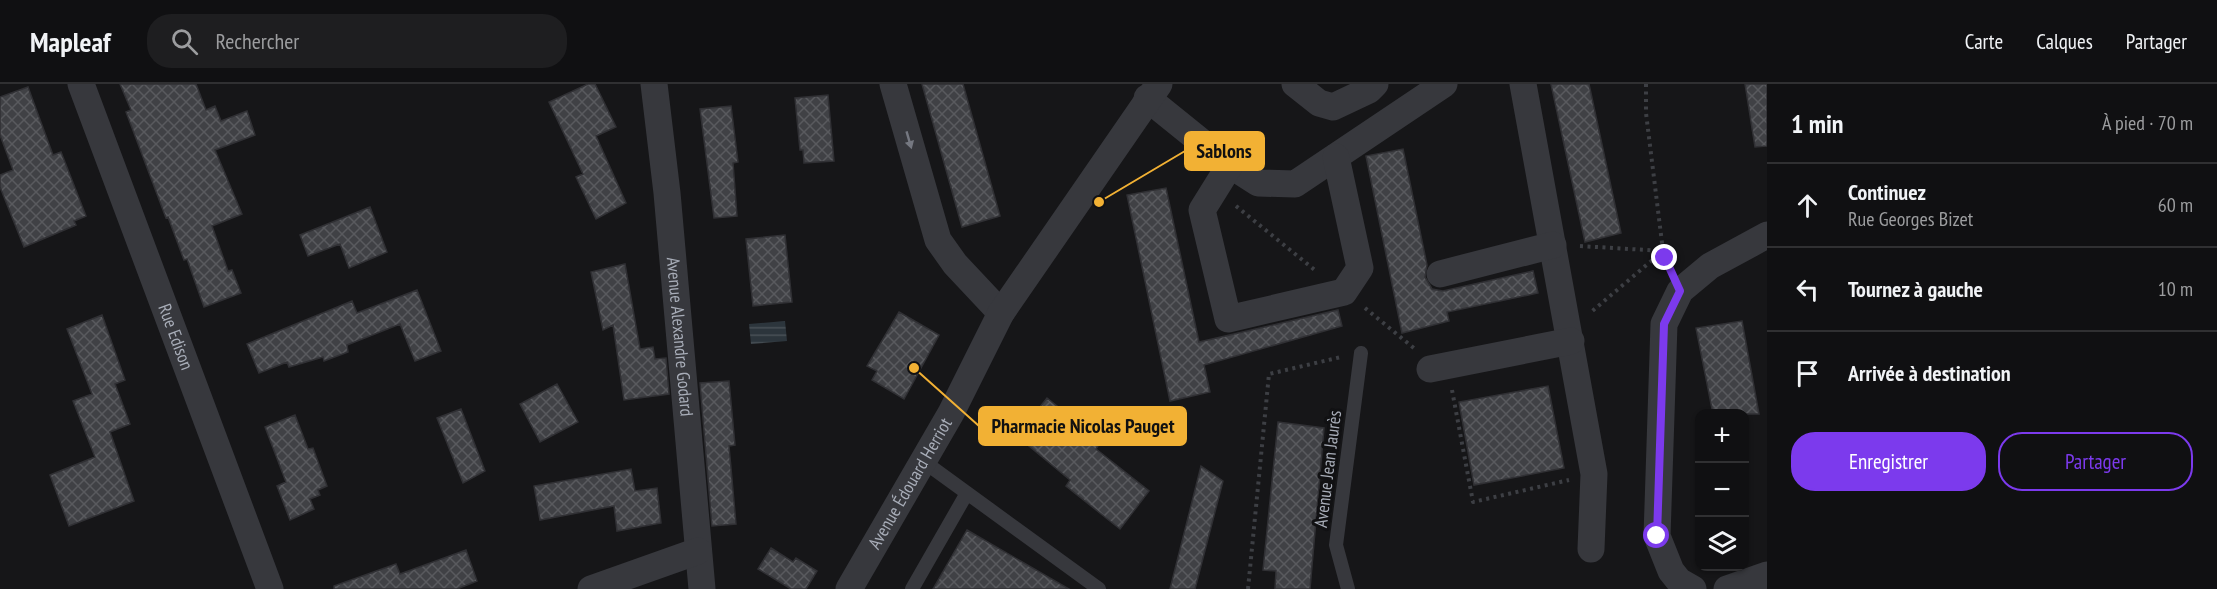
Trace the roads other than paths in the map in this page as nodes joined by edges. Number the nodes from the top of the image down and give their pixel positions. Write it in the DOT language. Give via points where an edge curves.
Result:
graph roads {
  1 [pos="81,84"];
  2 [pos="654,84"];
  3 [pos="893,84"];
  4 [pos="1295,84"];
  5 [pos="1375,84"];
  6 [pos="1444,84"];
  7 [pos="1523,84"];
  8 [pos="1153,91"];
  9 [pos="1336,157"];
  10 [pos="1230,165"];
  11 [pos="1767,235"];
  12 [pos="1553,245"];
  13 [pos="1440,274"];
  14 [pos="1000,313"];
  15 [pos="1570,336"];
  16 [pos="1360,352"];
  17 [pos="1430,369"];
  18 [pos="922,461"];
  19 [pos="967,493"];
  20 [pos="1591,549"];
  21 [pos="698,551"];
  22 [pos="1767,575"];
  23 [pos="857,586"];
  24 [pos="270,589"];
  25 [pos="591,589"];
  26 [pos="702,589"];
  27 [pos="912,589"];
  28 [pos="1099,589"];
  29 [pos="1348,589"];
  30 [pos="1693,589"];
  31 [pos="1727,589"];
  1 -- 24 [label="street, Rue Edison"];
  2 -- 21 [label="street, Avenue Alexandre Godard"];
  3 -- 14 [label="street, one-way" via="938,240"];
  4 -- 5 [label="street" via="1319,103 1333,107"];
  6 -- 9 [label="street"];
  7 -- 12 [label="street"];
  8 -- 10 [label="street"];
  8 -- 14 [label="street, Avenue Édouard Herriot"];
  9 -- 10 [label="street" via="1295,184 1258,183"];
  9 -- 10 [label="street" via="1360,268 1350,284 1344,292 1228,319 1202,210"];
  11 -- 30 [label="street" via="1710,266 1680,291 1664,324 1657,536 1671,571"];
  12 -- 13 [label="street"];
  12 -- 15 [label="street"];
  14 -- 18 [label="street, Avenue Édouard Herriot" via="951,413"];
  15 -- 17 [label="street"];
  15 -- 20 [label="street" via="1594,474"];
  16 -- 29 [label="lane, Avenue Jean Jaurès" via="1336,545"];
  18 -- 19 [label="lane"];
  18 -- 23 [label="street, Avenue Édouard Herriot"];
  19 -- 27 [label="lane"];
  19 -- 28 [label="lane"];
  21 -- 25 [label="street"];
  21 -- 26 [label="street, Avenue Alexandre Godard"];
  22 -- 31 [label="street"];
}
